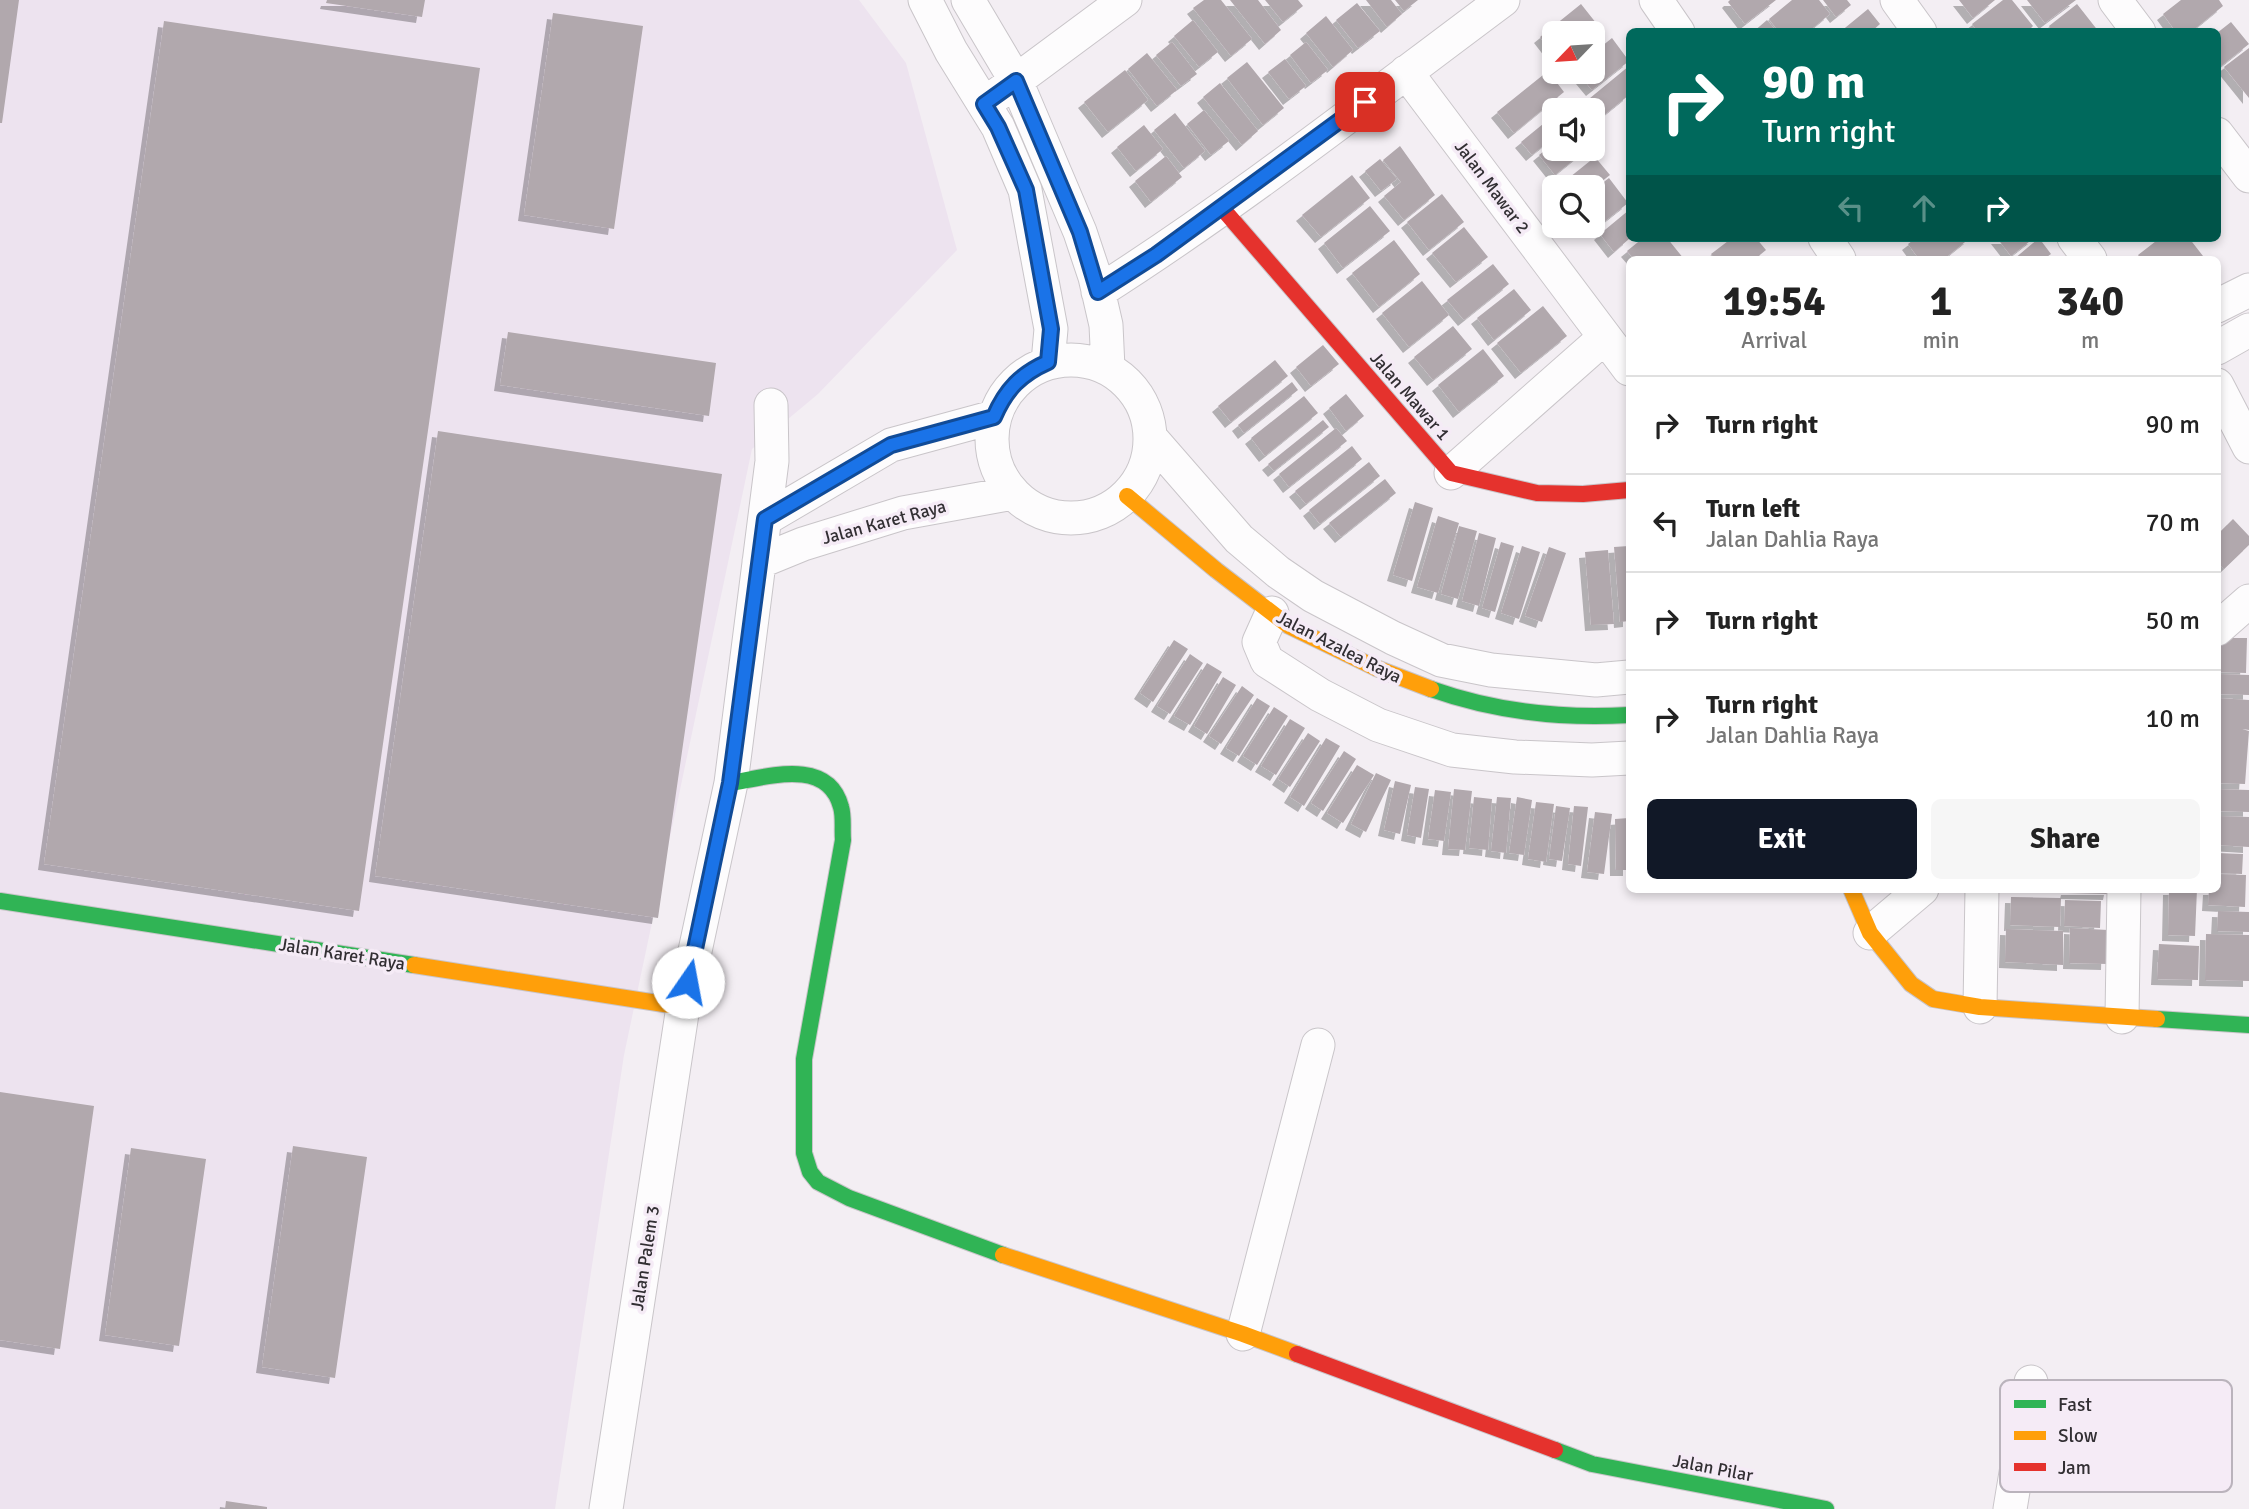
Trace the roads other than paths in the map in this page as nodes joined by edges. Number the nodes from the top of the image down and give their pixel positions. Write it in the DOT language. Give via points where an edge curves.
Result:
graph roads {
  1 [pos="925,0"];
  2 [pos="968,0"];
  3 [pos="1125,0"];
  4 [pos="1503,0"];
  5 [pos="1656,0"];
  6 [pos="1897,0"];
  7 [pos="2115,0"];
  8 [pos="1675,28"];
  9 [pos="1917,28"];
  10 [pos="2136,28"];
  11 [pos="1406,72"];
  12 [pos="1016,81"];
  13 [pos="984,104"];
  14 [pos="2221,139"];
  15 [pos="2249,176"];
  16 [pos="1222,208"];
  17 [pos="2077,242"];
  18 [pos="2088,256"];
  19 [pos="2249,290"];
  20 [pos="1098,292"];
  21 [pos="2221,304"];
  22 [pos="2249,330"];
  23 [pos="1605,337"];
  24 [pos="2221,346"];
  25 [pos="1048,362"];
  26 [pos="1626,365"];
  27 [pos="1108,368"];
  28 [pos="2227,392"];
  29 [pos="771,405"];
  30 [pos="994,417"];
  31 [pos="1151,438"];
  32 [pos="2249,447"];
  33 [pos="1451,472"];
  34 [pos="1626,490"];
  35 [pos="1013,493"];
  36 [pos="1127,496"];
  37 [pos="765,519"];
  38 [pos="759,562"];
  39 [pos="2249,601"];
  40 [pos="1272,613"];
  41 [pos="2221,626"];
  42 [pos="1626,677"];
  43 [pos="1626,715"];
  44 [pos="1626,758"];
  45 [pos="730,783"];
  46 [pos="1853,893"];
  47 [pos="1917,893"];
  48 [pos="1982,893"];
  49 [pos="2124,893"];
  50 [pos="0,901"];
  51 [pos="1870,933"];
  52 [pos="683,1007"];
  53 [pos="1980,1007"];
  54 [pos="2122,1017"];
  55 [pos="2249,1025"];
  56 [pos="1318,1045"];
  57 [pos="1243,1334"];
  58 [pos="606,1509"];
  59 [pos="1826,1509"];
  1 -- 13 [label="street"];
  2 -- 12 [label="street"];
  3 -- 12 [label="street"];
  4 -- 11 [label="street"];
  5 -- 8 [label="street"];
  6 -- 9 [label="street"];
  7 -- 10 [label="street"];
  11 -- 16 [label="street"];
  11 -- 23 [label="street, Jalan Mawar 2"];
  12 -- 13 [label="street"];
  12 -- 20 [label="street" via="1080,232"];
  13 -- 25 [label="street" via="1026,190 1051,329"];
  14 -- 15 [label="street"];
  16 -- 20 [label="street"];
  16 -- 33 [label="street, Jalan Mawar 1"];
  17 -- 18 [label="street"];
  19 -- 21 [label="street"];
  20 -- 27 [label="street" via="1106,325"];
  22 -- 24 [label="street"];
  23 -- 26 [label="street, Jalan Mawar 2"];
  23 -- 33 [label="street"];
  25 -- 27 [label="street" via="1088,360"];
  25 -- 30 [label="street" via="1014,382"];
  27 -- 31 [label="street" via="1139,397"];
  28 -- 32 [label="street"];
  29 -- 37 [label="street, Jalan Palem 3" via="772,461"];
  30 -- 35 [label="street" via="993,457"];
  30 -- 37 [label="street" via="891,445"];
  31 -- 36 [label="street" via="1140,479"];
  31 -- 42 [label="street, Jalan Azalea Raya" via="1239,540 1268,564 1313,596 1393,638 1441,660 1491,670 1596,680"];
  33 -- 34 [label="street" via="1537,493"];
  35 -- 36 [label="street" via="1048,516 1070,519 1110,509"];
  35 -- 38 [label="street, Jalan Karet Raya" via="903,513"];
  36 -- 40 [label="street, Jalan Azalea Raya"];
  37 -- 38 [label="street, Jalan Palem 3"];
  38 -- 45 [label="street, Jalan Palem 3"];
  39 -- 41 [label="street"];
  40 -- 43 [label="street, Jalan Azalea Raya" via="1387,674 1453,697 1541,716"];
  40 -- 44 [label="street" via="1259,642 1267,661 1378,724 1452,750 1515,757"];
  45 -- 52 [label="street, Jalan Palem 3"];
  45 -- 57 [label="street, Jalan Pilar" via="807,773 824,778 841,806 843,840 804,1059 804,1153 818,1182 849,1198 1011,1258"];
  46 -- 51 [label="street"];
  47 -- 51 [label="street"];
  48 -- 53 [label="street"];
  49 -- 54 [label="street"];
  50 -- 52 [label="street, Jalan Karet Raya"];
  51 -- 53 [label="street" via="1911,984 1933,999"];
  52 -- 58 [label="street, Jalan Palem 3"];
  53 -- 54 [label="street"];
  54 -- 55 [label="street"];
  56 -- 57 [label="street"];
  57 -- 59 [label="street, Jalan Pilar" via="1592,1464"];
}
